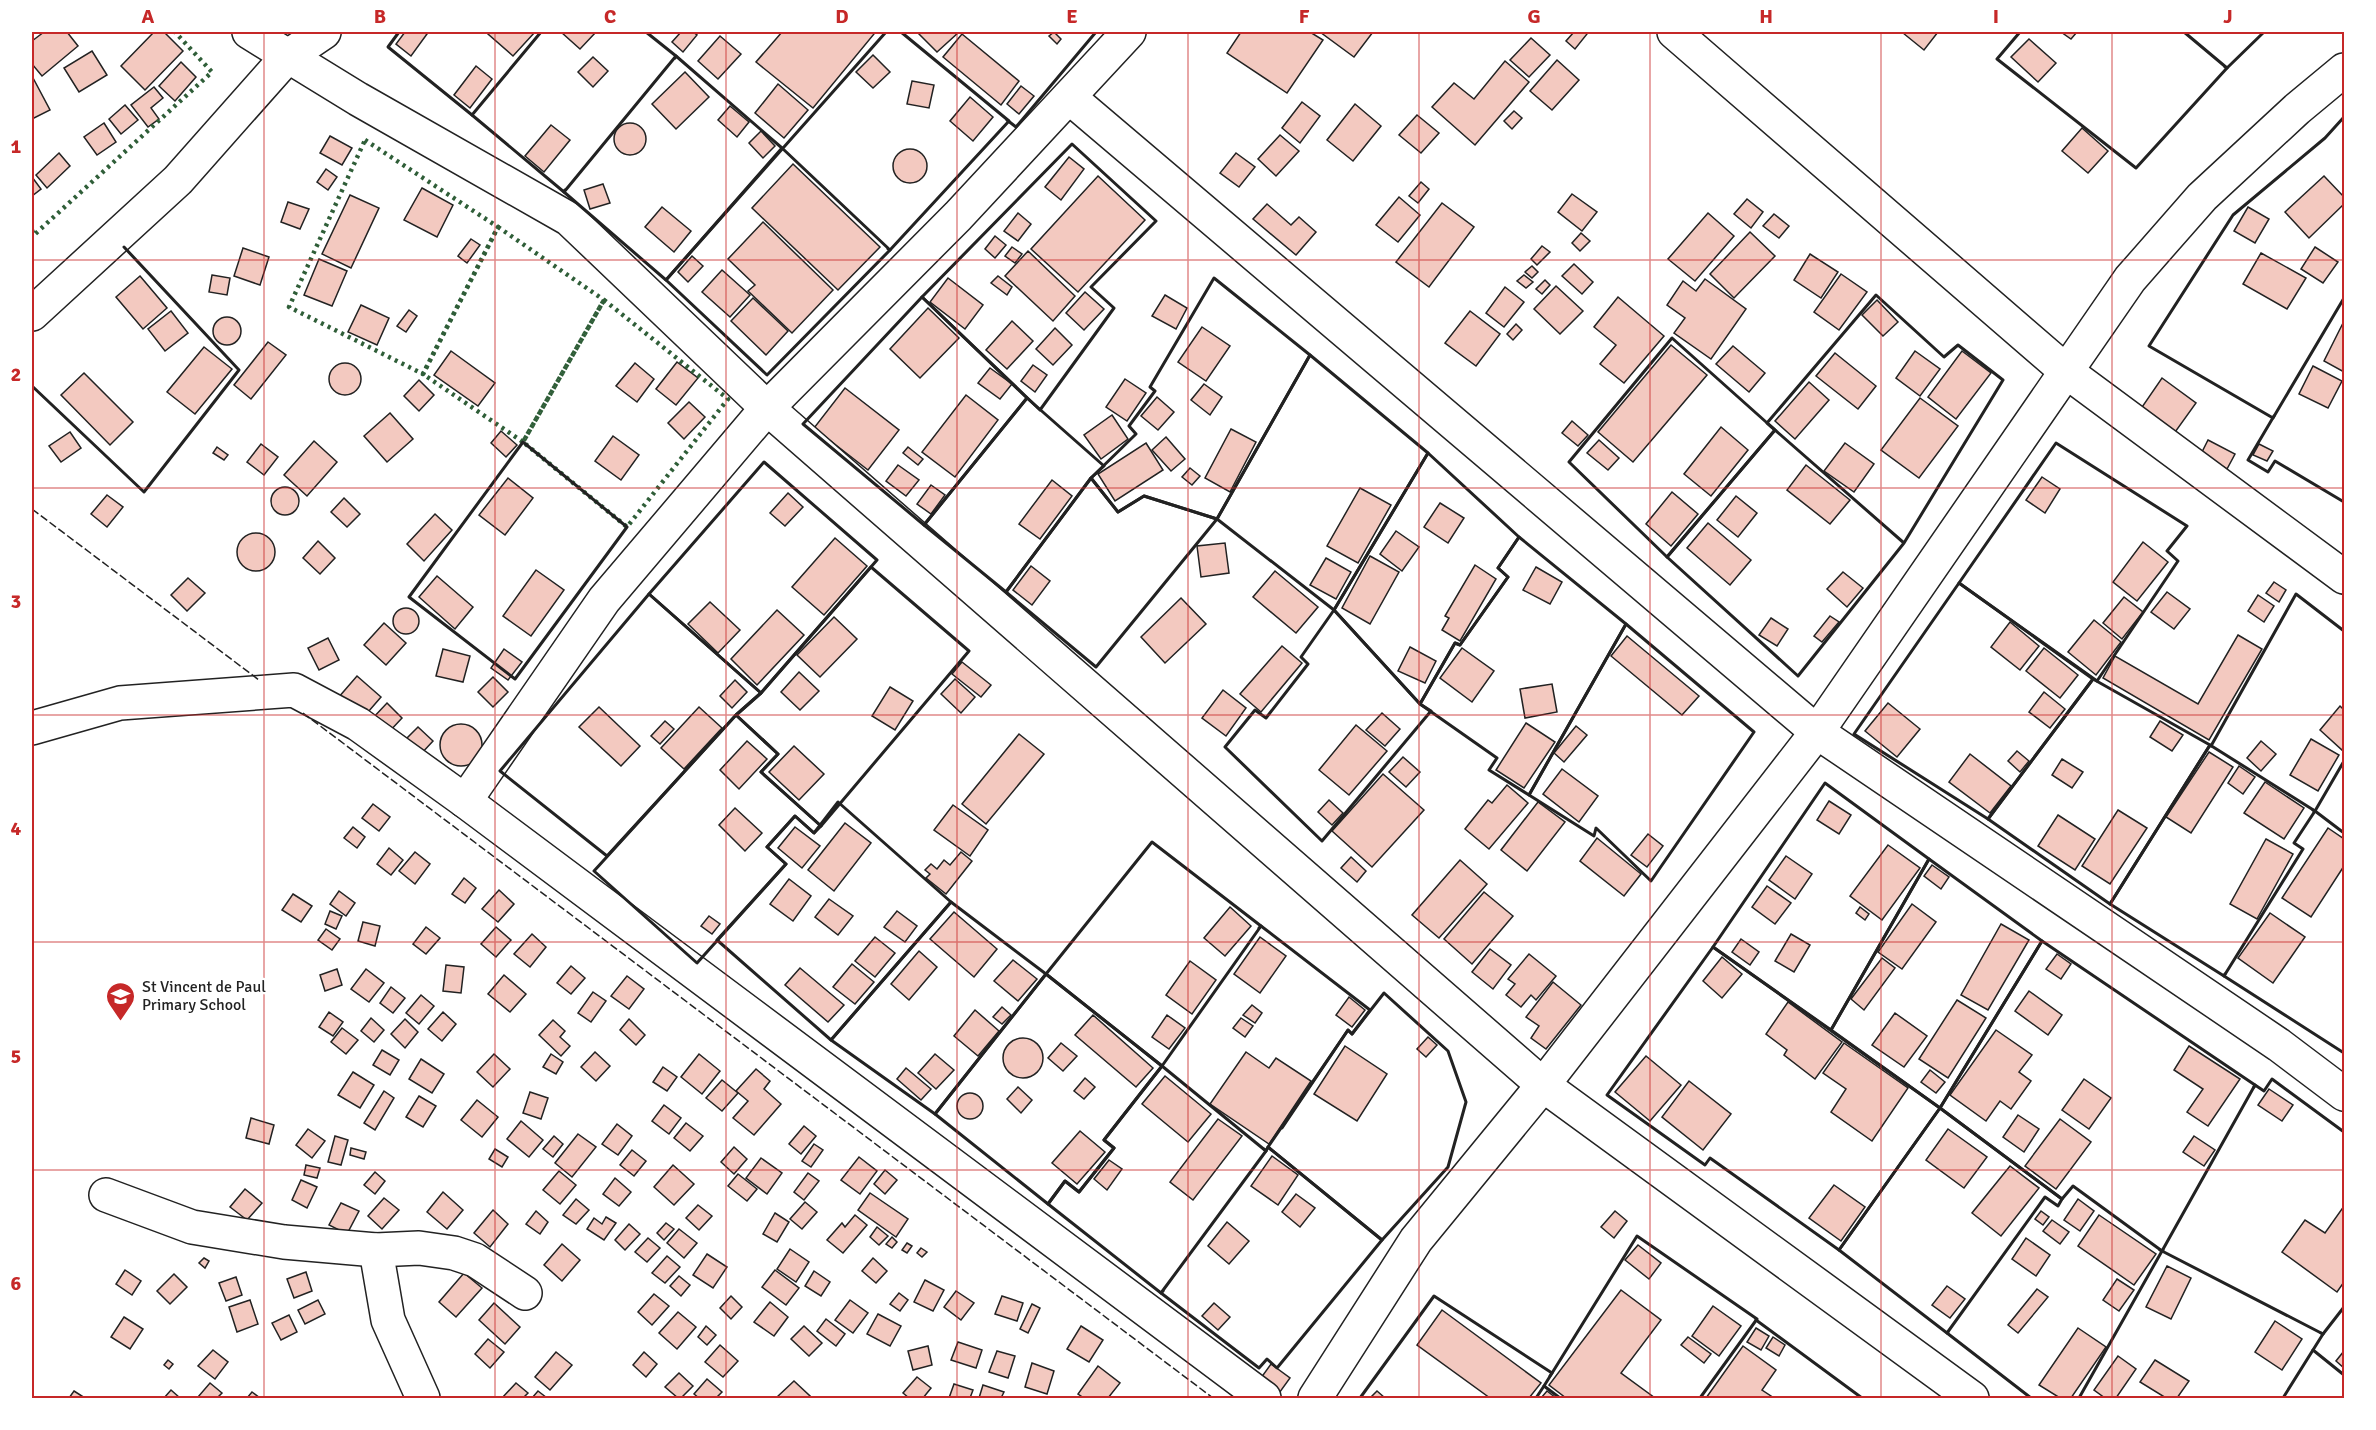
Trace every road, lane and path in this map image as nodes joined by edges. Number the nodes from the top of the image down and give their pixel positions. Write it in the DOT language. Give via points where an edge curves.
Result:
graph roads {
  1 [pos="249,32"];
  2 [pos="324,32"];
  3 [pos="1129,32"];
  4 [pos="1674,32"];
  5 [pos="287,57"];
  6 [pos="2344,70"];
  7 [pos="1069,97"];
  8 [pos="32,314"];
  9 [pos="2067,372"];
  10 [pos="767,408"];
  11 [pos="2344,578"];
  12 [pos="32,728"];
  13 [pos="1817,732"];
  14 [pos="465,801"];
  15 [pos="1543,1085"];
  16 [pos="2344,1094"];
  17 [pos="106,1195"];
  18 [pos="376,1250"];
  19 [pos="525,1293"];
  20 [pos="423,1398"];
  21 [pos="1264,1398"];
  22 [pos="1315,1398"];
  23 [pos="1972,1398"];
  1 -- 5 [label="street"];
  2 -- 5 [label="street"];
  3 -- 7 [label="street"];
  4 -- 9 [label="street"];
  5 -- 8 [label="street" via="178,180"];
  5 -- 10 [label="street" via="569,219"];
  6 -- 9 [label="street" via="2202,197 2130,279"];
  7 -- 10 [label="street" via="958,216"];
  7 -- 13 [label="street"];
  9 -- 11 [label="street"];
  9 -- 13 [label="street"];
  10 -- 14 [label="street" via="604,600"];
  10 -- 15 [label="street"];
  12 -- 14 [label="street" via="120,703 294,690 358,724"];
  13 -- 15 [label="street"];
  13 -- 16 [label="street" via="2269,1038"];
  14 -- 21 [label="street"];
  15 -- 22 [label="street" via="1416,1240"];
  15 -- 23 [label="street"];
  17 -- 18 [label="street" via="192,1227 284,1242"];
  18 -- 19 [label="street" via="419,1248 454,1253 475,1260"];
  18 -- 20 [label="street" via="388,1320"];
}
